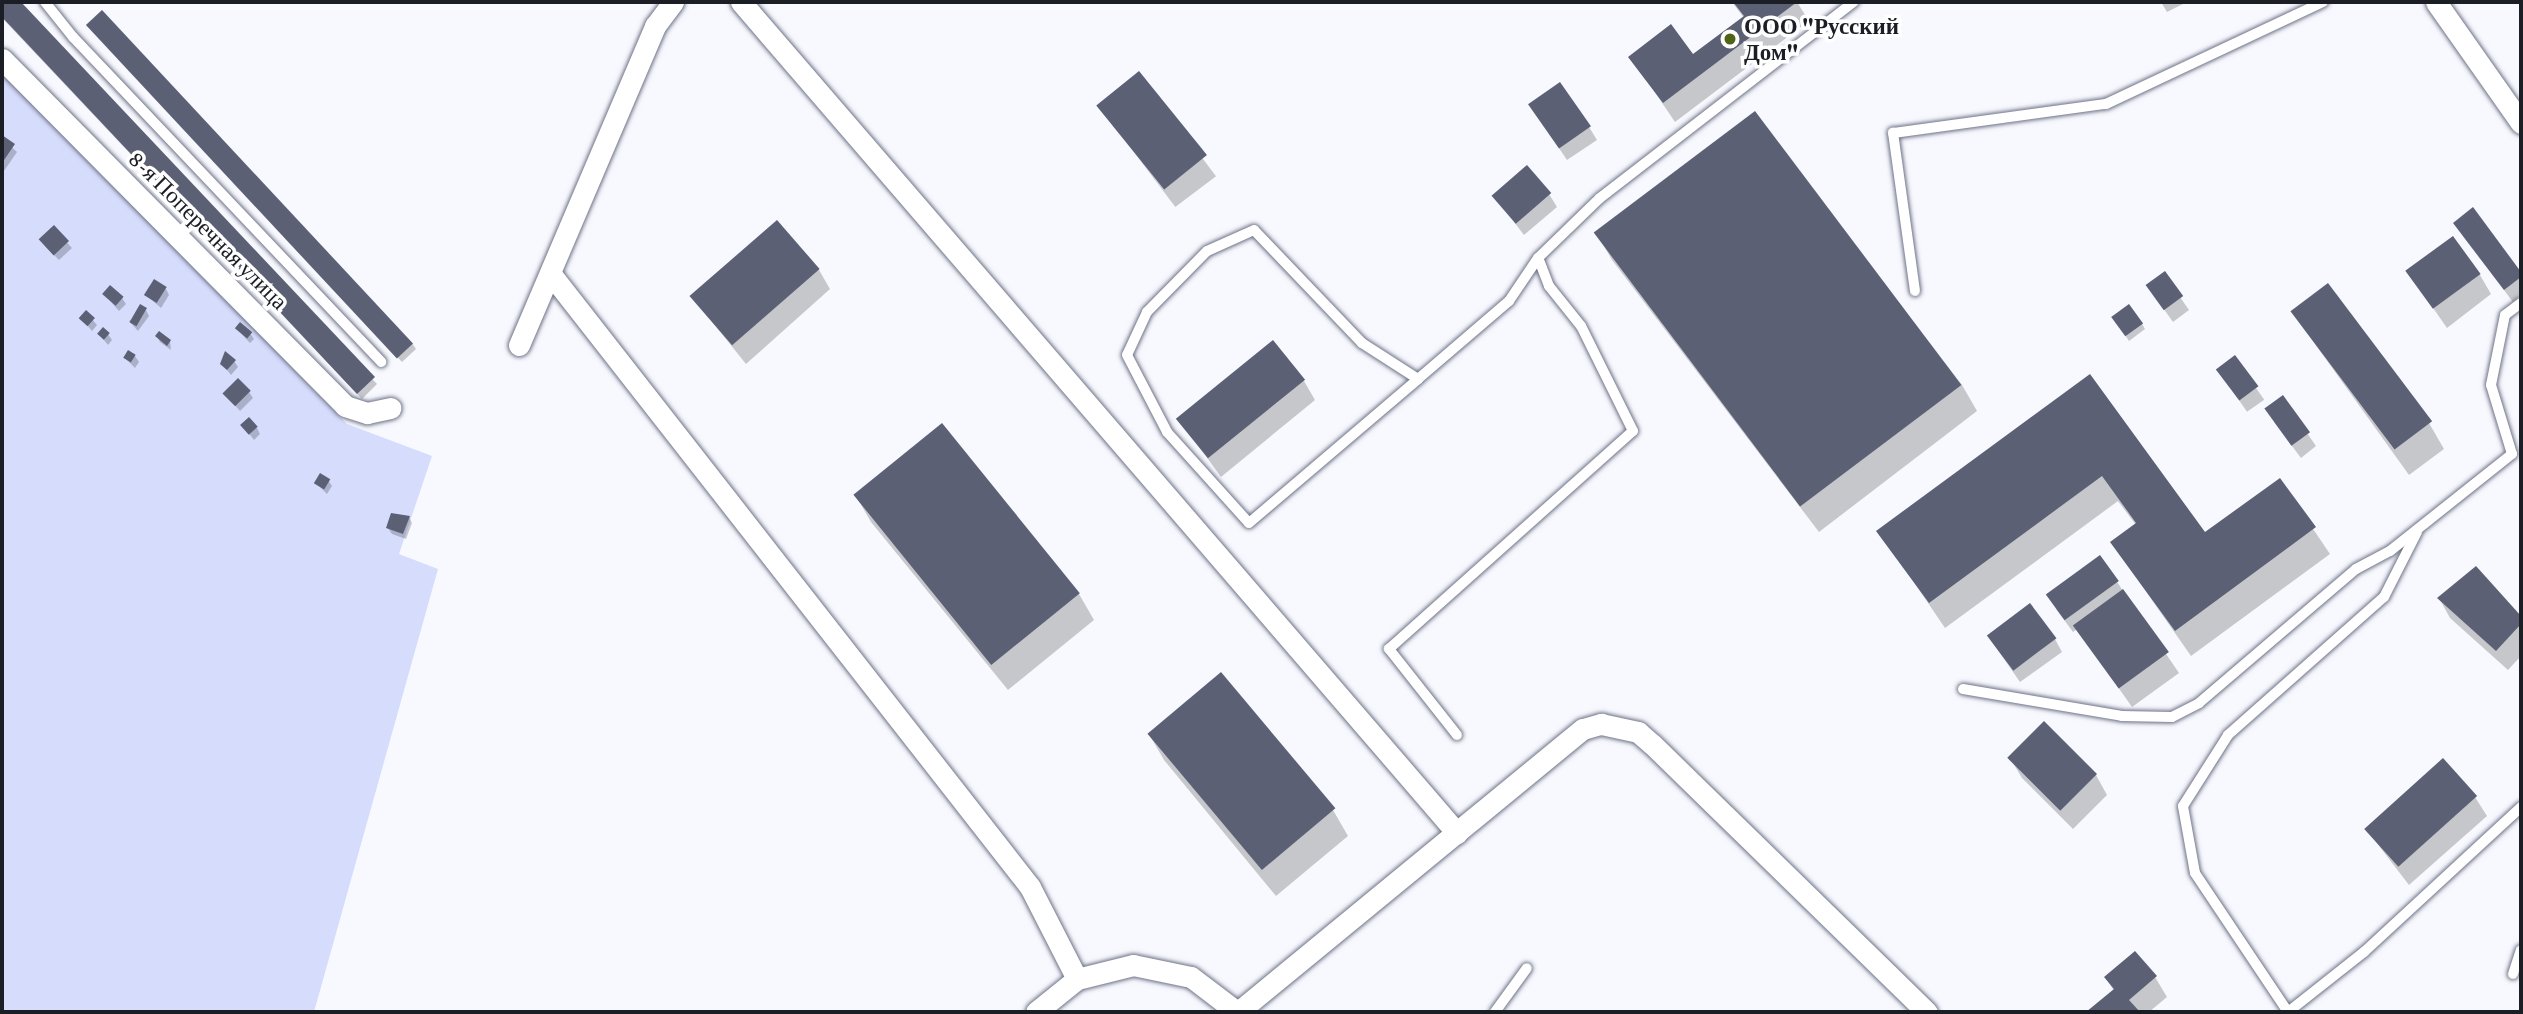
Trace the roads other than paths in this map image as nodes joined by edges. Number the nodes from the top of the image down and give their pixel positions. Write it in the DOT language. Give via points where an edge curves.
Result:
graph roads {
  1 [pos="45,2"];
  2 [pos="673,2"];
  3 [pos="741,2"];
  4 [pos="1854,2"];
  5 [pos="2323,2"];
  6 [pos="2436,2"];
  7 [pos="2,59"];
  8 [pos="2521,123"];
  9 [pos="1538,258"];
  10 [pos="550,273"];
  11 [pos="1915,291"];
  12 [pos="2521,303"];
  13 [pos="519,345"];
  14 [pos="381,362"];
  15 [pos="1418,379"];
  16 [pos="390,408"];
  17 [pos="2420,527"];
  18 [pos="1963,689"];
  19 [pos="1457,735"];
  20 [pos="2521,807"];
  21 [pos="1457,833"];
  22 [pos="2521,950"];
  23 [pos="1527,968"];
  24 [pos="2513,974"];
  25 [pos="1077,979"];
  26 [pos="1036,1012"];
  27 [pos="1238,1012"];
  28 [pos="1495,1012"];
  29 [pos="1927,1012"];
  30 [pos="2288,1012"];
  1 -- 14 [label="lane"];
  2 -- 10 [label="street" via="654,26"];
  3 -- 21 [label="street"];
  4 -- 9 [label="lane" via="1600,198"];
  5 -- 11 [label="lane" via="2106,104 1893,133"];
  6 -- 8 [label="street"];
  7 -- 16 [label="street, 8-я Поперечная улица" via="345,406 367,413"];
  9 -- 15 [label="lane" via="1509,301"];
  9 -- 19 [label="lane" via="1549,286 1581,326 1633,431 1388,649"];
  10 -- 13 [label="street"];
  10 -- 25 [label="street" via="1030,887"];
  12 -- 17 [label="lane" via="2505,316 2491,385 2512,454"];
  15 -- 15 [label="lane" via="1362,343 1254,230 1207,251 1147,312 1127,355 1167,432 1249,523"];
  17 -- 18 [label="lane" via="2390,551 2356,569 2199,703 2172,717 2122,716"];
  17 -- 30 [label="lane" via="2384,597 2228,735 2183,806 2195,873"];
  20 -- 30 [label="lane" via="2364,952"];
  21 -- 27 [label="street"];
  21 -- 29 [label="street" via="1583,729 1620,725 1652,744"];
  22 -- 24 [label="lane"];
  23 -- 28 [label="lane"];
  25 -- 26 [label="street"];
  25 -- 27 [label="street" via="1133,965 1191,977"];
}
